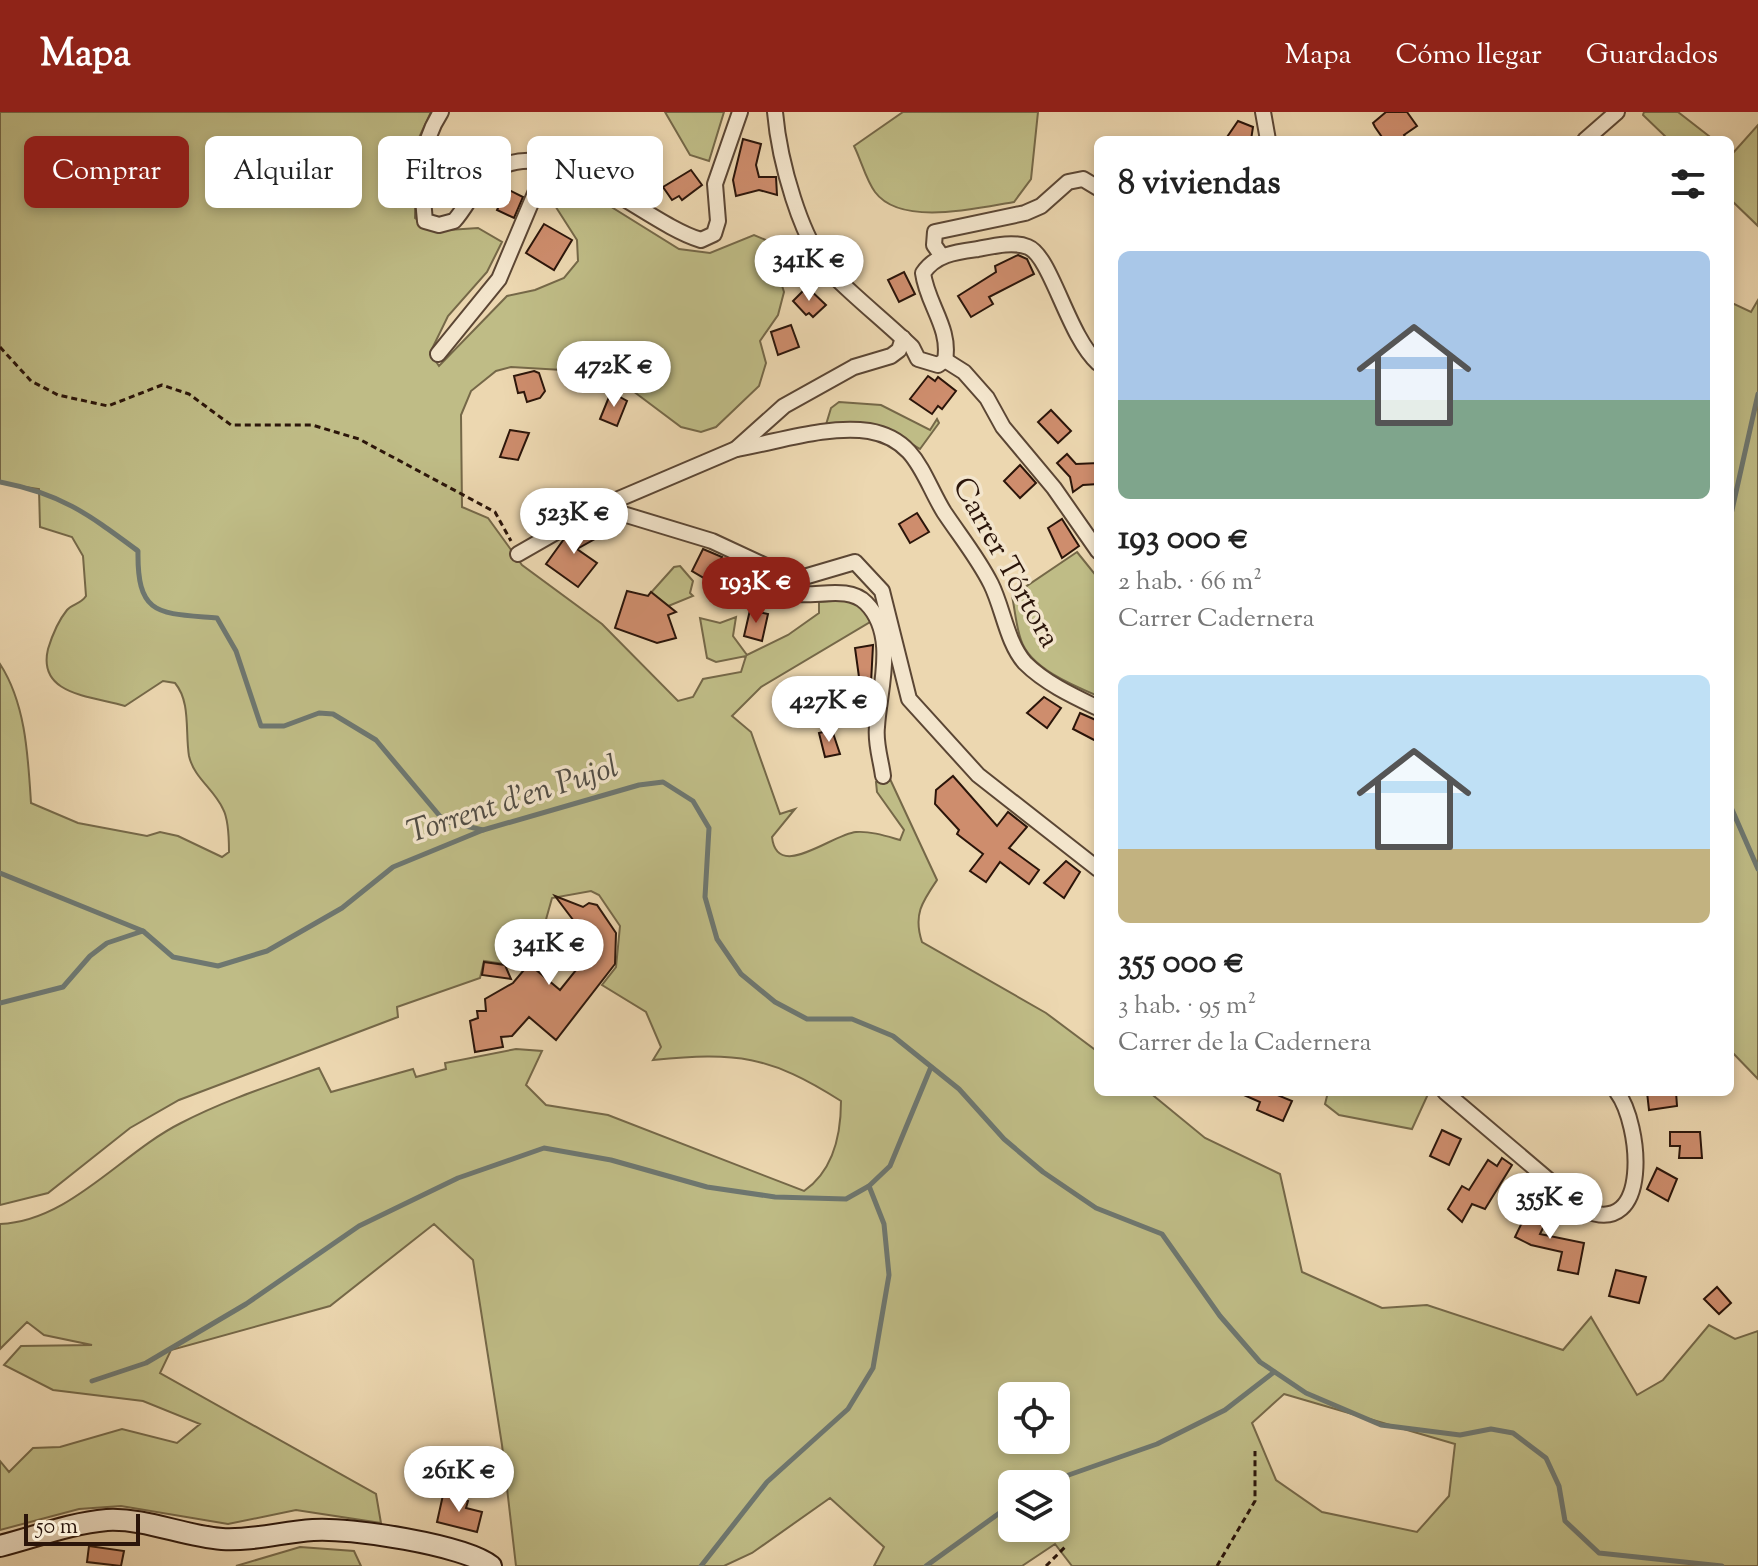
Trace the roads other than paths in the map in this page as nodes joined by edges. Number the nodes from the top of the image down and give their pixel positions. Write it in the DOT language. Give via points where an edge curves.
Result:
graph roads {
  1 [pos="441,112"];
  2 [pos="740,112"];
  3 [pos="775,112"];
  4 [pos="1263,112"];
  5 [pos="1617,112"];
  6 [pos="1267,136"];
  7 [pos="1590,136"];
  8 [pos="527,160"];
  9 [pos="1094,186"];
  10 [pos="529,208"];
  11 [pos="637,208"];
  12 [pos="941,255"];
  13 [pos="903,338"];
  14 [pos="438,354"];
  15 [pos="1094,357"];
  16 [pos="945,360"];
  17 [pos="736,449"];
  18 [pos="600,507"];
  19 [pos="1094,545"];
  20 [pos="518,554"];
  21 [pos="754,563"];
  22 [pos="1094,706"];
  23 [pos="883,776"];
  24 [pos="1094,866"];
  25 [pos="1450,1096"];
  26 [pos="1620,1096"];
  27 [pos="0,1546"];
  28 [pos="491,1566"];
  1 -- 8 [label="street" via="427,133 424,151 425,221 454,221 487,175 505,163"];
  2 -- 11 [label="street" via="715,184 714,234 701,240"];
  3 -- 13 [label="street" via="782,156 816,253"];
  4 -- 6 [label="street"];
  5 -- 7 [label="street"];
  9 -- 12 [label="street" via="1083,179 1068,182 1025,213 935,232 934,245"];
  10 -- 14 [label="street" via="499,279"];
  12 -- 15 [label="street" via="1013,244 1029,247 1041,256 1065,315"];
  12 -- 16 [label="street" via="923,273 947,338"];
  13 -- 16 [label="street" via="918,359 930,365"];
  13 -- 17 [label="street" via="891,356 854,367 784,406"];
  16 -- 19 [label="street" via="987,398 1003,427"];
  17 -- 18 [label="street"];
  17 -- 22 [label="street, Carrer Tórtora" via="811,434 866,431 905,447 918,459 943,511 991,584 1023,661"];
  18 -- 20 [label="street"];
  18 -- 21 [label="street" via="712,541"];
  21 -- 23 [label="street" via="760,577 785,592 807,597 851,593 878,621 884,648 876,730"];
  21 -- 24 [label="street" via="804,577 855,562 868,573 882,591 891,617 909,699 978,775"];
  25 -- 26 [label="street" via="1584,1210 1608,1216 1621,1210 1633,1189 1635,1169 1634,1133"];
  27 -- 28 [label="street" via="89,1523 123,1520 219,1539 317,1529 347,1532 468,1552"];
}
